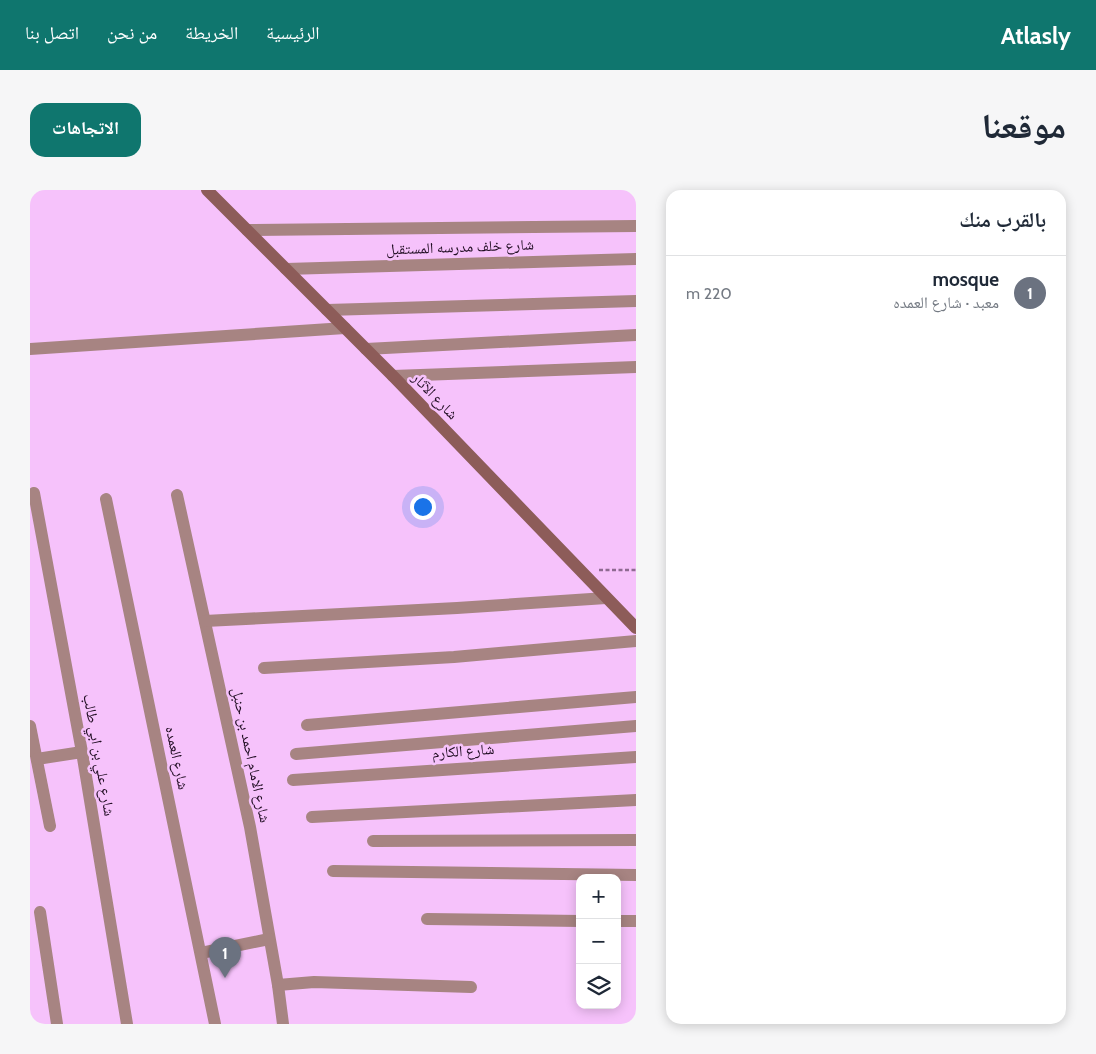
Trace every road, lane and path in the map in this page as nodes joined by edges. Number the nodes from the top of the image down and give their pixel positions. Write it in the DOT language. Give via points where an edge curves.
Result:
graph roads {
  1 [pos="207,190"];
  2 [pos="636,226"];
  3 [pos="247,230"];
  4 [pos="636,258"];
  5 [pos="286,269"];
  6 [pos="636,301"];
  7 [pos="327,310"];
  8 [pos="345,328"];
  9 [pos="636,335"];
  10 [pos="30,349"];
  11 [pos="366,349"];
  12 [pos="636,367"];
  13 [pos="393,376"];
  14 [pos="34,493"];
  15 [pos="177,495"];
  16 [pos="106,499"];
  17 [pos="578,570"];
  18 [pos="636,570"];
  19 [pos="606,598"];
  20 [pos="205,621"];
  21 [pos="636,628"];
  22 [pos="636,641"];
  23 [pos="264,668"];
  24 [pos="636,697"];
  25 [pos="307,725"];
  26 [pos="30,726"];
  27 [pos="636,726"];
  28 [pos="82,752"];
  29 [pos="296,754"];
  30 [pos="636,757"];
  31 [pos="37,760"];
  32 [pos="293,780"];
  33 [pos="636,800"];
  34 [pos="312,818"];
  35 [pos="50,826"];
  36 [pos="636,840"];
  37 [pos="373,841"];
  38 [pos="333,871"];
  39 [pos="636,875"];
  40 [pos="40,912"];
  41 [pos="427,919"];
  42 [pos="576,921"];
  43 [pos="621,921"];
  44 [pos="636,921"];
  45 [pos="269,939"];
  46 [pos="201,953"];
  47 [pos="278,985"];
  48 [pos="471,987"];
  49 [pos="57,1024"];
  50 [pos="127,1024"];
  51 [pos="215,1024"];
  52 [pos="283,1024"];
  1 -- 3 [label="main road, شارع الآثار"];
  2 -- 3 [label="street"];
  3 -- 5 [label="main road, شارع الآثار"];
  4 -- 5 [label="street, شارع خلف مدرسه المستقبل"];
  5 -- 7 [label="main road, شارع الآثار"];
  6 -- 7 [label="street"];
  7 -- 8 [label="main road, شارع الآثار"];
  8 -- 10 [label="street"];
  8 -- 11 [label="main road, شارع الآثار"];
  9 -- 11 [label="street"];
  11 -- 13 [label="main road, شارع الآثار"];
  12 -- 13 [label="street"];
  13 -- 17 [label="main road, شارع الآثار"];
  14 -- 28 [label="street, شارع علي بن ابي طالب"];
  15 -- 20 [label="street, شارع الامام احمد بن حنبل"];
  16 -- 46 [label="street, شارع العمده"];
  17 -- 18 [label="path"];
  17 -- 19 [label="main road, شارع الآثار"];
  19 -- 20 [label="street"];
  19 -- 21 [label="main road, شارع الآثار"];
  20 -- 45 [label="street, شارع الامام احمد بن حنبل" via="250,827"];
  22 -- 23 [label="street" via="454,657"];
  24 -- 25 [label="street"];
  26 -- 31 [label="street"];
  27 -- 29 [label="street"];
  28 -- 31 [label="street"];
  28 -- 50 [label="street, شارع علي بن ابي طالب"];
  30 -- 32 [label="street, شارع الكارم"];
  31 -- 35 [label="street"];
  33 -- 34 [label="street"];
  36 -- 37 [label="street"];
  38 -- 39 [label="street"];
  40 -- 49 [label="street"];
  41 -- 42 [label="street"];
  43 -- 44 [label="street"];
  45 -- 46 [label="street"];
  45 -- 47 [label="street, شارع الامام احمد بن حنبل"];
  46 -- 51 [label="street, شارع العمده"];
  47 -- 48 [label="street" via="314,982"];
  47 -- 52 [label="street, شارع الامام احمد بن حنبل"];
}
